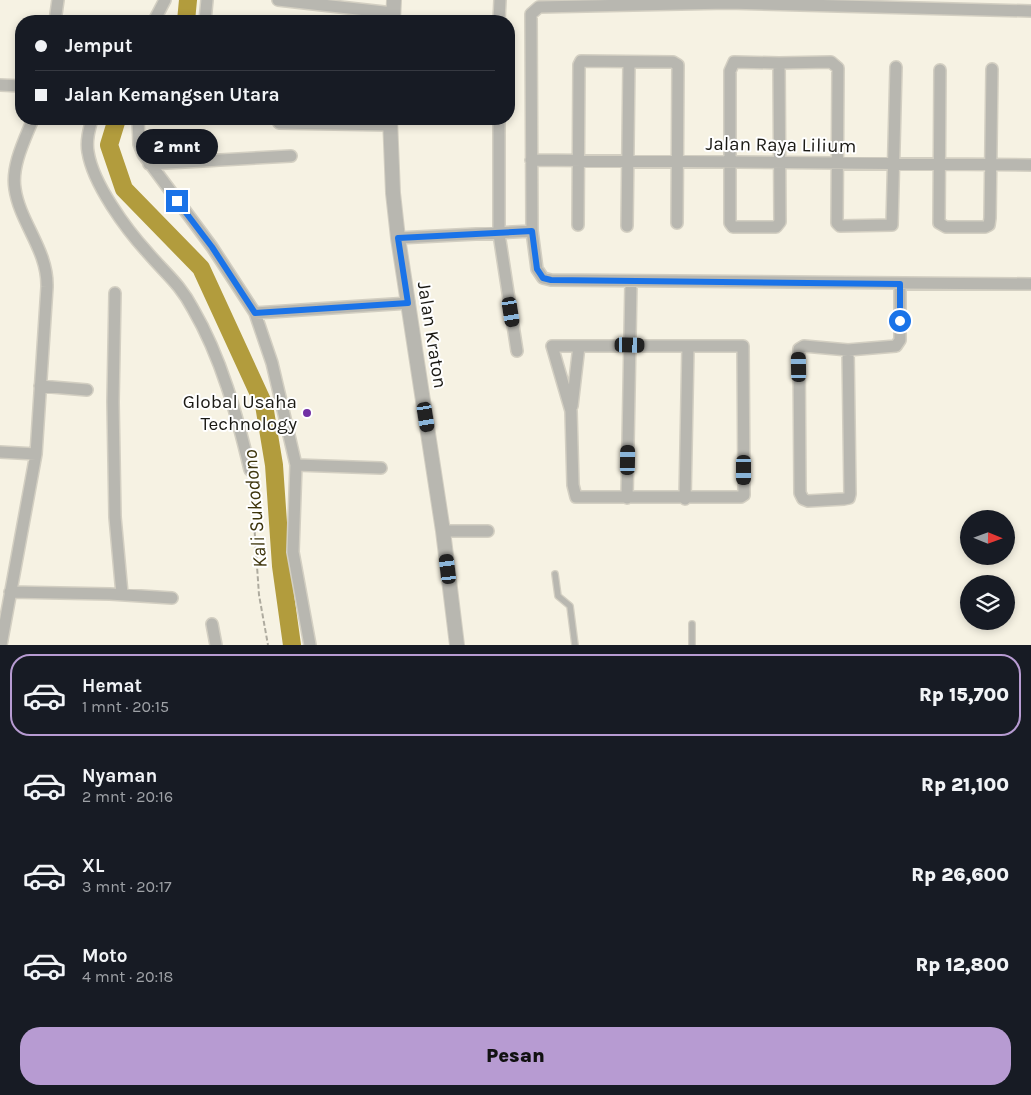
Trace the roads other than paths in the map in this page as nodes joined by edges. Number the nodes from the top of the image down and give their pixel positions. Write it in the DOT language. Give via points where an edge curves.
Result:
graph roads {
  1 [pos="58,0"];
  2 [pos="165,0"];
  3 [pos="207,0"];
  4 [pos="278,0"];
  5 [pos="500,0"];
  6 [pos="1031,11"];
  7 [pos="393,12"];
  8 [pos="56,15"];
  9 [pos="157,15"];
  10 [pos="206,15"];
  11 [pos="499,15"];
  12 [pos="629,62"];
  13 [pos="779,63"];
  14 [pos="896,67"];
  15 [pos="992,69"];
  16 [pos="940,70"];
  17 [pos="0,85"];
  18 [pos="15,86"];
  19 [pos="31,125"];
  20 [pos="91,125"];
  21 [pos="138,125"];
  22 [pos="390,125"];
  23 [pos="499,125"];
  24 [pos="291,156"];
  25 [pos="531,160"];
  26 [pos="579,160"];
  27 [pos="626,161"];
  28 [pos="677,162"];
  29 [pos="729,162"];
  30 [pos="780,163"];
  31 [pos="838,163"];
  32 [pos="149,164"];
  33 [pos="894,164"];
  34 [pos="940,164"];
  35 [pos="990,165"];
  36 [pos="1031,165"];
  37 [pos="677,223"];
  38 [pos="578,225"];
  39 [pos="626,226"];
  40 [pos="532,231"];
  41 [pos="499,234"];
  42 [pos="398,238"];
  43 [pos="631,282"];
  44 [pos="900,284"];
  45 [pos="1031,284"];
  46 [pos="115,292"];
  47 [pos="408,303"];
  48 [pos="255,313"];
  49 [pos="630,345"];
  50 [pos="579,346"];
  51 [pos="688,346"];
  52 [pos="848,350"];
  53 [pos="517,351"];
  54 [pos="40,386"];
  55 [pos="87,390"];
  56 [pos="571,411"];
  57 [pos="0,452"];
  58 [pos="36,454"];
  59 [pos="296,465"];
  60 [pos="381,468"];
  61 [pos="250,470"];
  62 [pos="627,498"];
  63 [pos="685,499"];
  64 [pos="443,531"];
  65 [pos="488,531"];
  66 [pos="555,574"];
  67 [pos="10,592"];
  68 [pos="122,594"];
  69 [pos="172,598"];
  70 [pos="212,624"];
  71 [pos="692,624"];
  72 [pos="0,645"];
  73 [pos="216,645"];
  74 [pos="310,645"];
  75 [pos="458,645"];
  76 [pos="575,645"];
  77 [pos="692,645"];
  1 -- 8 [label="street"];
  2 -- 9 [label="street"];
  3 -- 10 [label="street"];
  4 -- 7 [label="street"];
  5 -- 11 [label="street"];
  6 -- 25 [label="street" via="728,3 539,7 531,14"];
  12 -- 26 [label="street" via="579,62"];
  12 -- 27 [label="street"];
  12 -- 28 [label="street" via="673,62 678,65"];
  13 -- 29 [label="street" via="734,62 731,65"];
  13 -- 30 [label="street"];
  13 -- 31 [label="street" via="831,62 836,65"];
  14 -- 33 [label="street"];
  15 -- 35 [label="street"];
  16 -- 34 [label="street"];
  17 -- 18 [label="street"];
  19 -- 54 [label="street" via="17,161 15,189 46,266"];
  20 -- 61 [label="street" via="87,144 95,174 144,249 176,281 194,310 237,416"];
  21 -- 32 [label="street" via="139,144"];
  22 -- 42 [label="street, Jalan Kraton"];
  23 -- 41 [label="street"];
  24 -- 32 [label="street"];
  25 -- 26 [label="street, Jalan Raya Lilium"];
  25 -- 40 [label="street"];
  26 -- 27 [label="street, Jalan Raya Lilium"];
  26 -- 38 [label="street"];
  27 -- 28 [label="street, Jalan Raya Lilium"];
  27 -- 39 [label="street"];
  28 -- 29 [label="street, Jalan Raya Lilium"];
  28 -- 37 [label="street"];
  29 -- 30 [label="street, Jalan Raya Lilium"];
  29 -- 30 [label="street" via="730,224 733,227 776,227 779,224"];
  30 -- 31 [label="street, Jalan Raya Lilium"];
  31 -- 33 [label="street, Jalan Raya Lilium"];
  31 -- 33 [label="street" via="838,225 850,226 892,225"];
  32 -- 48 [label="street" via="212,247"];
  33 -- 34 [label="street, Jalan Raya Lilium"];
  34 -- 35 [label="street, Jalan Raya Lilium"];
  34 -- 35 [label="street" via="939,223 946,227 986,228 989,225"];
  35 -- 36 [label="street, Jalan Raya Lilium"];
  40 -- 41 [label="street"];
  40 -- 43 [label="street" via="536,264 543,278"];
  41 -- 42 [label="street"];
  41 -- 53 [label="street"];
  42 -- 47 [label="street, Jalan Kraton"];
  43 -- 44 [label="street"];
  43 -- 49 [label="street"];
  44 -- 45 [label="street"];
  44 -- 52 [label="street" via="900,340 896,346"];
  46 -- 68 [label="street" via="114,507"];
  47 -- 48 [label="street"];
  47 -- 64 [label="street, Jalan Kraton"];
  48 -- 59 [label="street" via="272,362"];
  49 -- 50 [label="street"];
  49 -- 51 [label="street"];
  49 -- 62 [label="street"];
  50 -- 56 [label="street"];
  50 -- 56 [label="street" via="551,346"];
  51 -- 63 [label="street"];
  51 -- 63 [label="street" via="744,347 744,495"];
  52 -- 52 [label="street" via="849,498 808,501 802,499 800,493 799,349 804,346"];
  54 -- 55 [label="street"];
  54 -- 58 [label="street"];
  56 -- 62 [label="street" via="574,495 580,499"];
  57 -- 58 [label="street"];
  58 -- 67 [label="street"];
  59 -- 60 [label="street"];
  59 -- 74 [label="street" via="293,552"];
  62 -- 63 [label="street"];
  64 -- 65 [label="street"];
  64 -- 75 [label="street, Jalan Kraton"];
  66 -- 76 [label="lane" via="558,596 570,606"];
  67 -- 68 [label="street"];
  67 -- 72 [label="street"];
  68 -- 69 [label="street"];
  70 -- 73 [label="street"];
  71 -- 77 [label="lane"];
}
